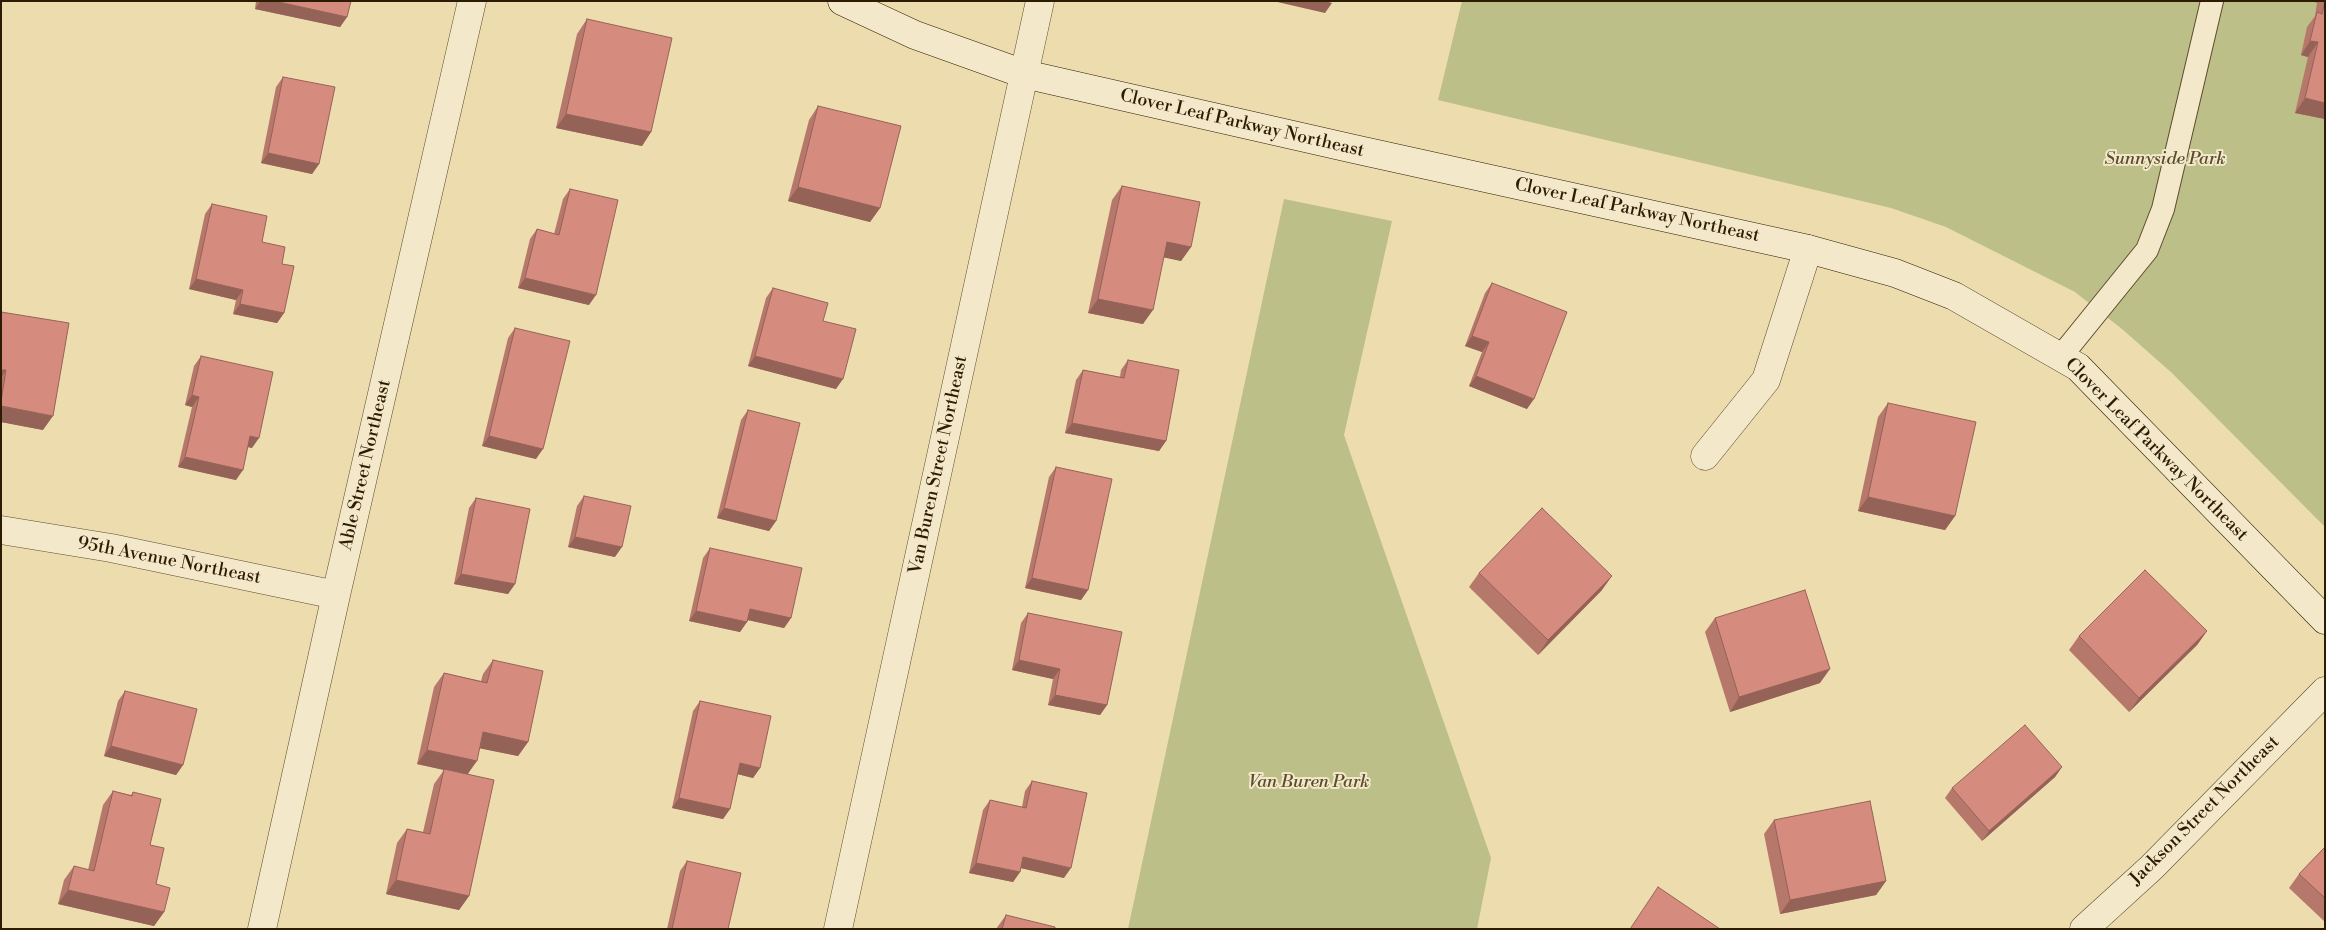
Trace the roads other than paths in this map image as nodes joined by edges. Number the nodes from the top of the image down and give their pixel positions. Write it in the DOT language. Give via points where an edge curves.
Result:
graph roads {
  1 [pos="472,1"];
  2 [pos="842,1"];
  3 [pos="1040,1"];
  4 [pos="2212,1"];
  5 [pos="1024,74"];
  6 [pos="1808,249"];
  7 [pos="2062,355"];
  8 [pos="1705,456"];
  9 [pos="1,530"];
  10 [pos="336,595"];
  11 [pos="2325,620"];
  12 [pos="2325,691"];
  13 [pos="262,929"];
  14 [pos="838,929"];
  15 [pos="2084,929"];
  1 -- 10 [label="street, Able Street Northeast"];
  2 -- 5 [label="street, Clover Leaf Parkway Northeast" via="915,35"];
  3 -- 5 [label="street, Van Buren Street Northeast"];
  4 -- 7 [label="lane" via="2163,209 2147,250"];
  5 -- 6 [label="street, Clover Leaf Parkway Northeast"];
  5 -- 14 [label="street, Van Buren Street Northeast"];
  6 -- 7 [label="street, Clover Leaf Parkway Northeast" via="1895,273 1954,296"];
  6 -- 8 [label="street" via="1766,380"];
  7 -- 11 [label="street, Clover Leaf Parkway Northeast" via="2078,367"];
  9 -- 10 [label="street, 95th Avenue Northeast" via="111,548"];
  10 -- 13 [label="street, Able Street Northeast"];
  12 -- 15 [label="street, Jackson Street Northeast" via="2152,867"];
}
